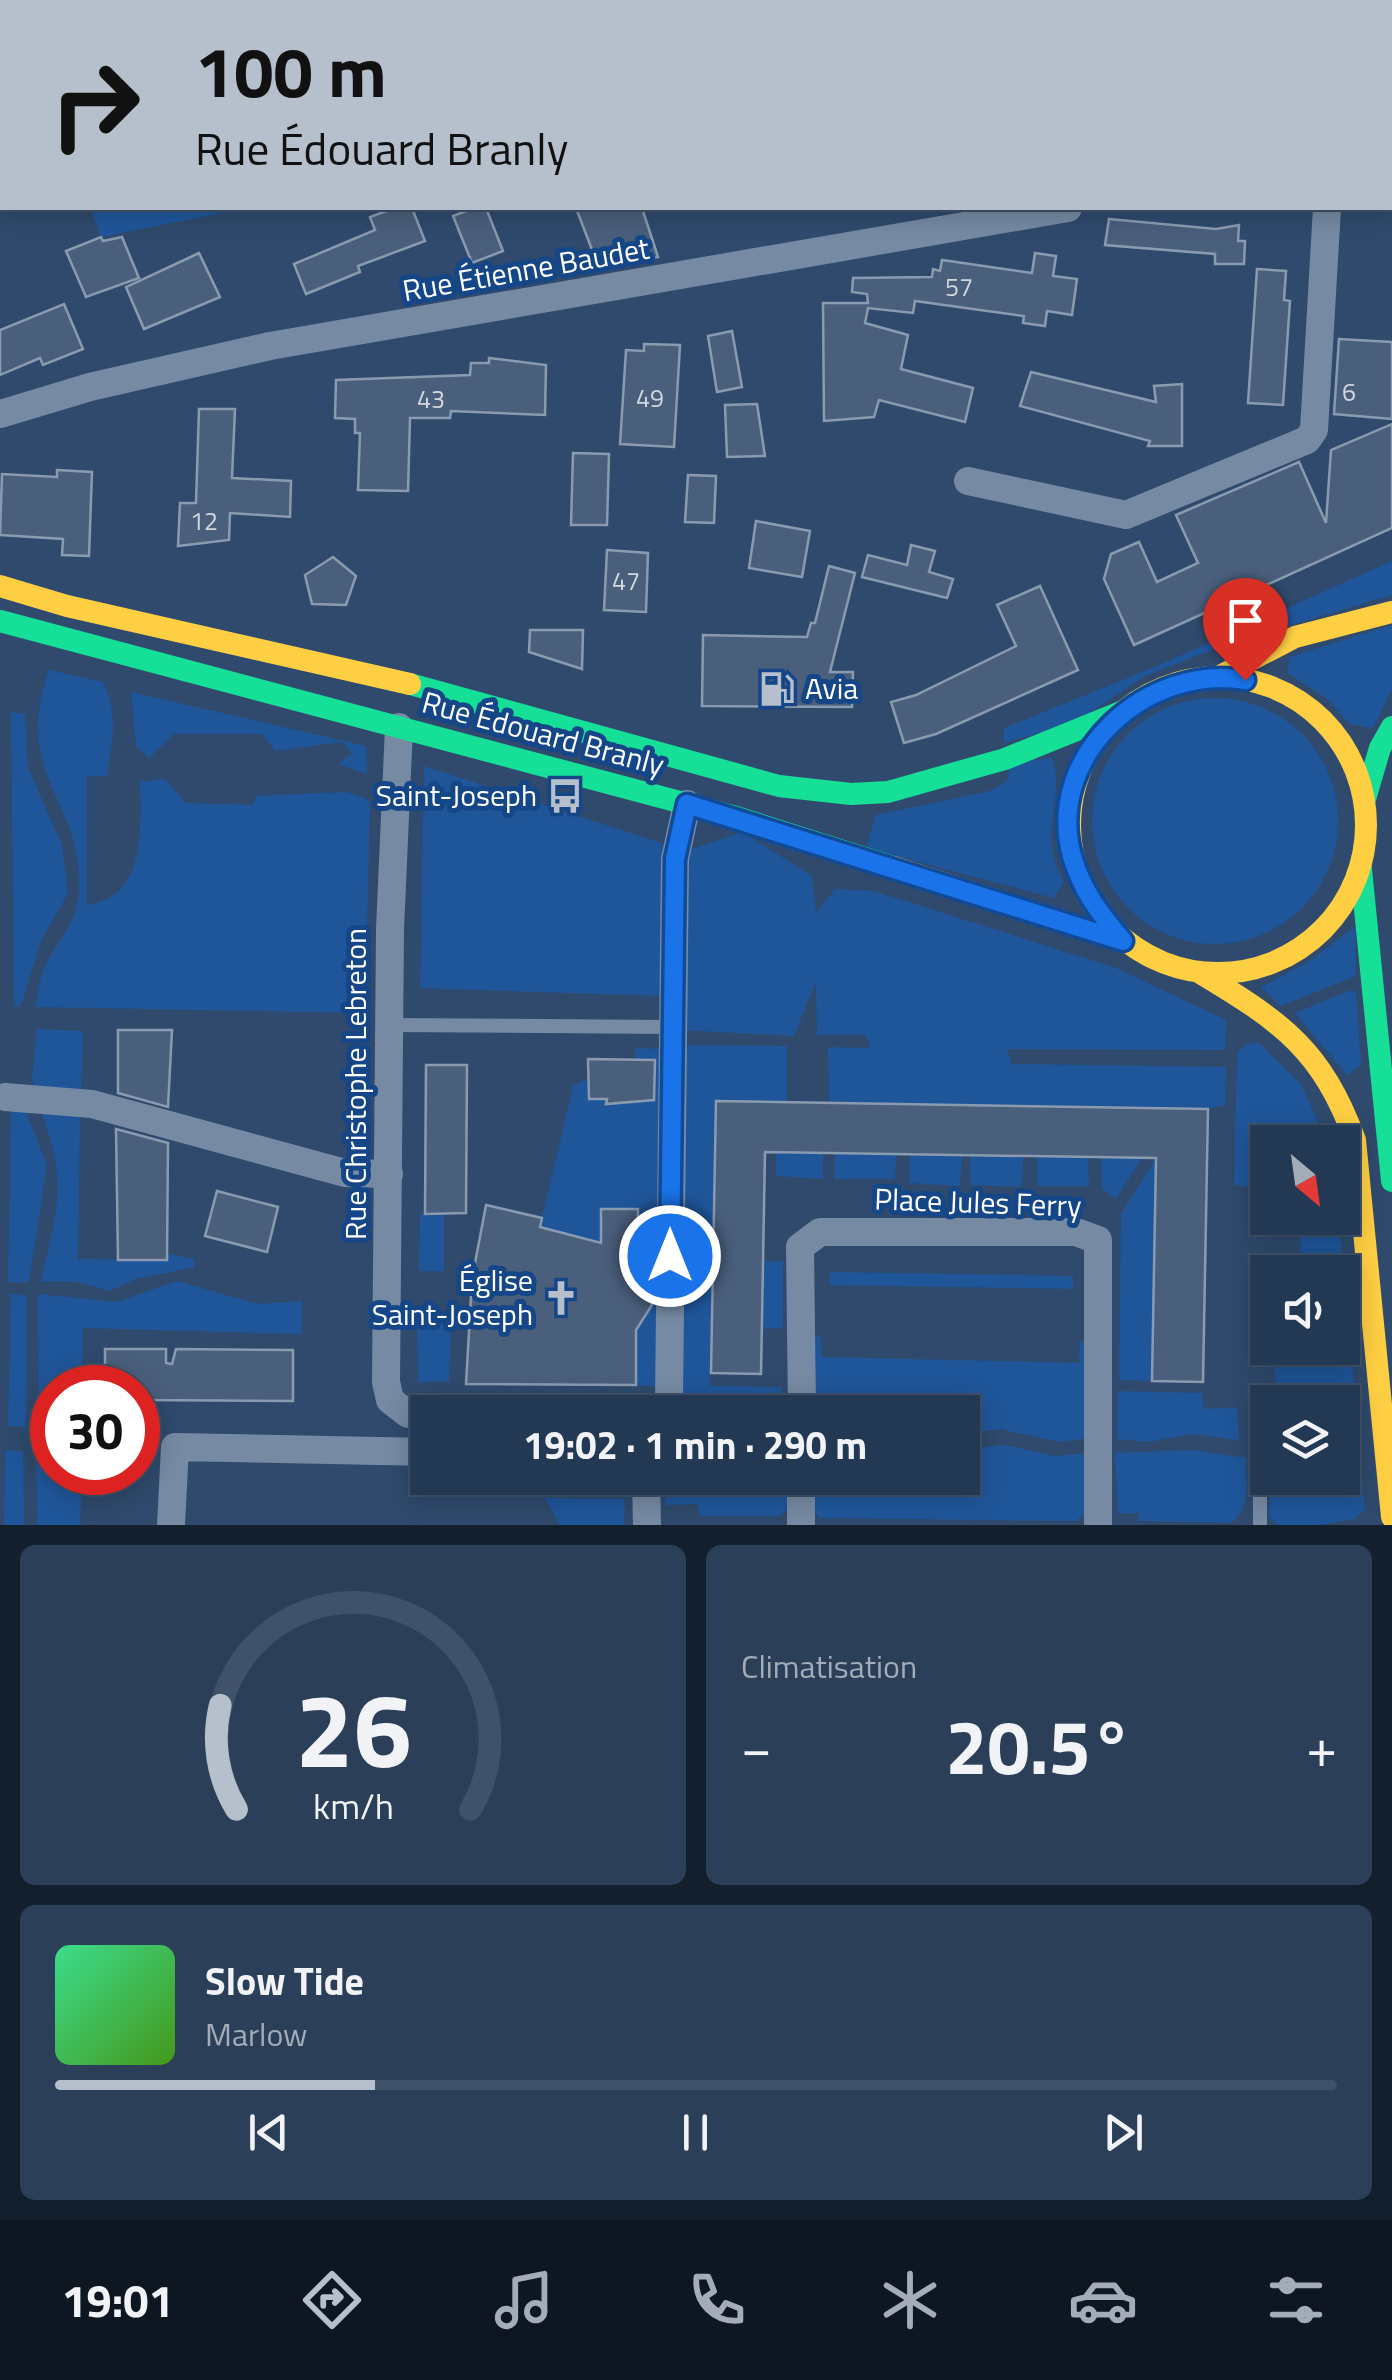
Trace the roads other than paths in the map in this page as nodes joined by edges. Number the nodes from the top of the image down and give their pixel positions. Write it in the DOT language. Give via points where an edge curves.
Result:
graph roads {
  1 [pos="1056,210"];
  2 [pos="1327,210"];
  3 [pos="0,414"];
  4 [pos="968,480"];
  5 [pos="0,586"];
  6 [pos="1392,612"];
  7 [pos="0,621"];
  8 [pos="1220,676"];
  9 [pos="1121,712"];
  10 [pos="399,726"];
  11 [pos="1392,727"];
  12 [pos="1365,799"];
  13 [pos="687,804"];
  14 [pos="1360,869"];
  15 [pos="1123,941"];
  16 [pos="1202,974"];
  17 [pos="390,1025"];
  18 [pos="672,1028"];
  19 [pos="6,1096"];
  20 [pos="389,1174"];
  21 [pos="1392,1181"];
  22 [pos="669,1395"];
  23 [pos="802,1395"];
  24 [pos="410,1414"];
  25 [pos="410,1452"];
  26 [pos="646,1495"];
  27 [pos="801,1495"];
  28 [pos="1260,1495"];
  29 [pos="1392,1517"];
  30 [pos="172,1525"];
  31 [pos="647,1525"];
  32 [pos="800,1525"];
  33 [pos="1098,1525"];
  34 [pos="1260,1525"];
  1 -- 3 [label="street, Rue Étienne Baudet" via="270,346"];
  2 -- 4 [label="street" via="1324,317 1308,440 1126,516"];
  5 -- 9 [label="main road, Rue Édouard Branly" via="473,698 780,786 888,792 1004,759"];
  6 -- 8 [label="main road" via="1295,637"];
  7 -- 10 [label="main road, Rue Édouard Branly"];
  8 -- 9 [label="main road" via="1167,684"];
  8 -- 12 [label="main road" via="1270,685 1314,711 1348,750"];
  9 -- 15 [label="main road" via="1088,752 1070,801 1071,853 1089,902"];
  10 -- 13 [label="main road, Rue Édouard Branly"];
  10 -- 17 [label="street, Rue Christophe Lebreton"];
  11 -- 12 [label="main road"];
  12 -- 14 [label="main road"];
  13 -- 15 [label="main road, Rue Édouard Branly"];
  13 -- 18 [label="street" via="675,859"];
  14 -- 16 [label="main road" via="1337,914 1300,950 1253,970"];
  14 -- 21 [label="main road"];
  15 -- 16 [label="main road" via="1160,963"];
  16 -- 29 [label="main road" via="1308,1052 1335,1087 1355,1140"];
  17 -- 18 [label="lane"];
  17 -- 20 [label="street, Rue Christophe Lebreton"];
  18 -- 22 [label="street"];
  19 -- 20 [label="street" via="92,1104 345,1173"];
  20 -- 24 [label="street, Rue Christophe Lebreton" via="386,1382 390,1400"];
  23 -- 33 [label="street, Place Jules Ferry" via="800,1247 820,1232 1076,1232 1098,1240"];
  25 -- 30 [label="street" via="175,1446"];
  26 -- 31 [label="street"];
  27 -- 32 [label="street"];
  28 -- 34 [label="lane"];
}
